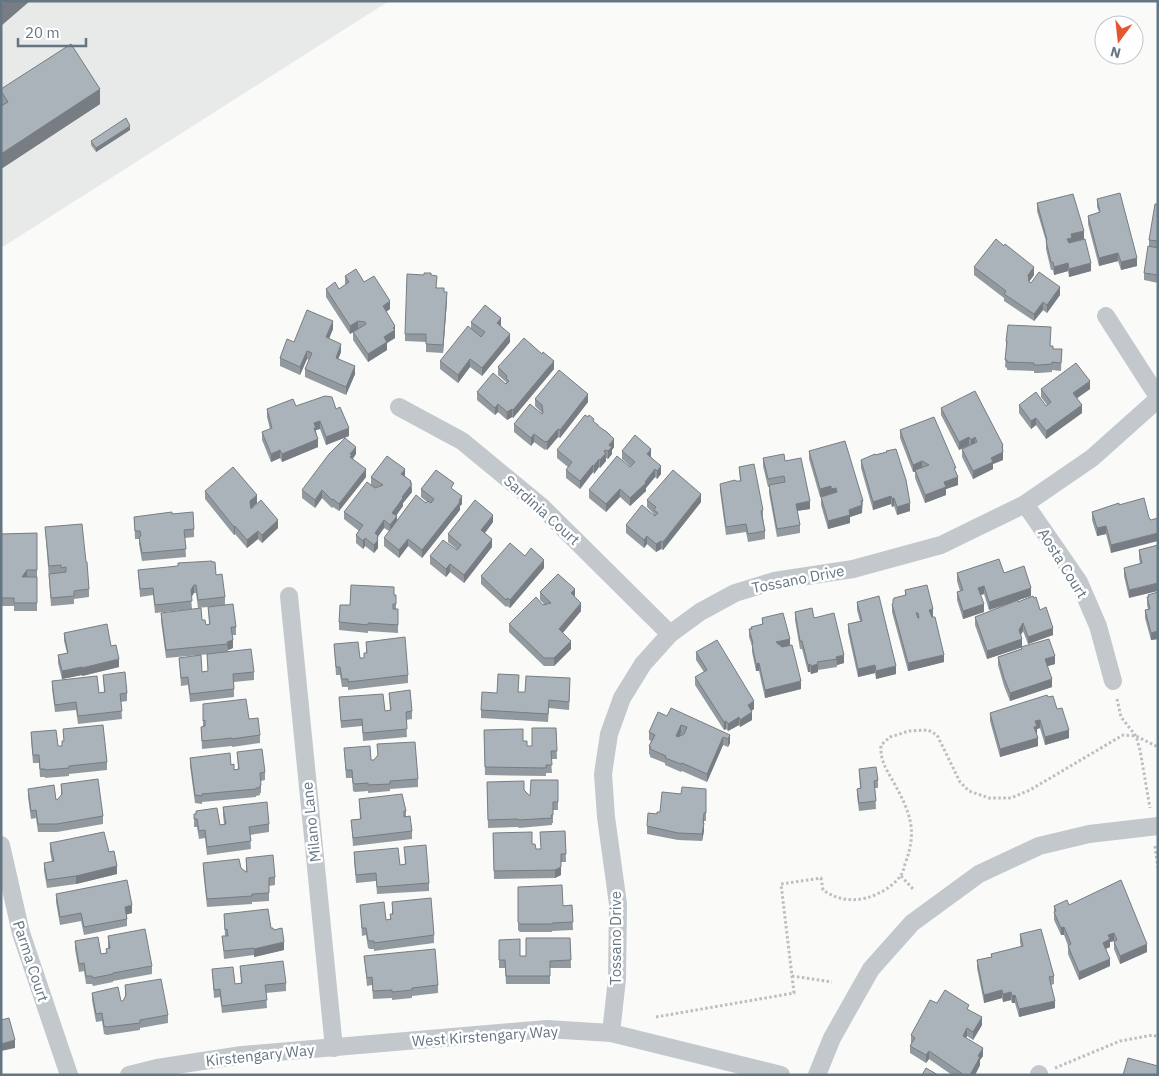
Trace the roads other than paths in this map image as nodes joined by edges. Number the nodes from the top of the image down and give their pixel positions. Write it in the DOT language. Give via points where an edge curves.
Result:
graph roads {
  1 [pos="1106,316"];
  2 [pos="1158,398"];
  3 [pos="399,407"];
  4 [pos="1025,504"];
  5 [pos="289,596"];
  6 [pos="670,634"];
  7 [pos="1113,681"];
  8 [pos="1158,826"];
  9 [pos="1,845"];
  10 [pos="611,1033"];
  11 [pos="334,1048"];
  12 [pos="69,1075"];
  13 [pos="129,1075"];
  14 [pos="781,1075"];
  15 [pos="817,1075"];
  1 -- 2 [label="street"];
  2 -- 4 [label="street, Tossano Drive" via="1092,458"];
  3 -- 6 [label="street, Sardinia Court" via="462,441 542,507"];
  4 -- 6 [label="street, Tossano Drive" via="941,545 853,569 774,581 735,593 700,612"];
  4 -- 7 [label="street, Aosta Court" via="1079,582 1098,626"];
  5 -- 11 [label="street, Milano Lane"];
  6 -- 10 [label="street, Tossano Drive" via="632,681 609,734 604,774 606,817 618,913 617,979"];
  8 -- 15 [label="street" via="1089,834 1048,844 979,874 912,923 871,969 832,1038"];
  9 -- 12 [label="street, Parma Court" via="21,933"];
  10 -- 11 [label="street, West Kirstengary Way" via="547,1028"];
  10 -- 14 [label="street, West Kirstengary Way"];
  11 -- 13 [label="street, Kirstengary Way" via="242,1055"];
}
